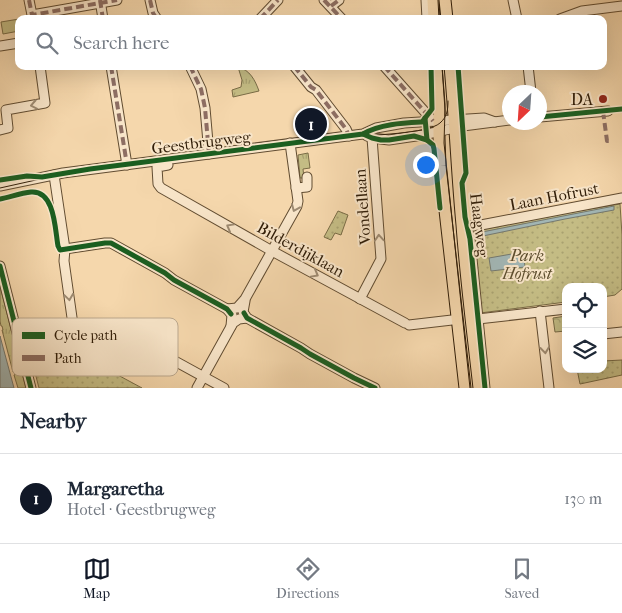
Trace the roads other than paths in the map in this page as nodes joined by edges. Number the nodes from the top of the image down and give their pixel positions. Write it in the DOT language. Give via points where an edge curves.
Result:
graph roads {
  1 [pos="29,0"];
  2 [pos="117,0"];
  3 [pos="150,0"];
  4 [pos="278,0"];
  5 [pos="339,0"];
  6 [pos="426,0"];
  7 [pos="432,0"];
  8 [pos="445,0"];
  9 [pos="513,0"];
  10 [pos="100,1"];
  11 [pos="327,3"];
  12 [pos="622,6"];
  13 [pos="102,15"];
  14 [pos="154,15"];
  15 [pos="264,15"];
  16 [pos="338,15"];
  17 [pos="427,15"];
  18 [pos="434,15"];
  19 [pos="446,15"];
  20 [pos="516,15"];
  21 [pos="571,15"];
  22 [pos="15,44"];
  23 [pos="0,46"];
  24 [pos="41,70"];
  25 [pos="112,70"];
  26 [pos="192,70"];
  27 [pos="297,70"];
  28 [pos="388,70"];
  29 [pos="435,70"];
  30 [pos="450,70"];
  31 [pos="528,70"];
  32 [pos="530,85"];
  33 [pos="608,111"];
  34 [pos="547,117"];
  35 [pos="502,121"];
  36 [pos="454,124"];
  37 [pos="437,125"];
  38 [pos="0,130"];
  39 [pos="363,134"];
  40 [pos="349,136"];
  41 [pos="372,138"];
  42 [pos="290,143"];
  43 [pos="209,154"];
  44 [pos="183,157"];
  45 [pos="127,165"];
  46 [pos="157,167"];
  47 [pos="54,175"];
  48 [pos="42,177"];
  49 [pos="307,177"];
  50 [pos="0,180"];
  51 [pos="0,186"];
  52 [pos="296,188"];
  53 [pos="622,198"];
  54 [pos="445,202"];
  55 [pos="464,226"];
  56 [pos="65,249"];
  57 [pos="272,251"];
  58 [pos="0,266"];
  59 [pos="245,299"];
  60 [pos="360,299"];
  61 [pos="227,309"];
  62 [pos="562,309"];
  63 [pos="540,311"];
  64 [pos="13,318"];
  65 [pos="72,318"];
  66 [pos="247,318"];
  67 [pos="478,319"];
  68 [pos="452,320"];
  69 [pos="231,326"];
  70 [pos="622,332"];
  71 [pos="607,334"];
  72 [pos="178,362"];
  73 [pos="203,376"];
  74 [pos="197,388"];
  75 [pos="224,388"];
  76 [pos="375,388"];
  77 [pos="460,388"];
  78 [pos="465,388"];
  79 [pos="479,388"];
  80 [pos="485,388"];
  81 [pos="549,388"];
  1 -- 10 [label="street" via="32,15"];
  2 -- 10 [label="street"];
  3 -- 14 [label="street"];
  4 -- 15 [label="street"];
  5 -- 11 [label="street"];
  6 -- 17 [label="street"];
  7 -- 18 [label="main road"];
  8 -- 19 [label="main road"];
  9 -- 20 [label="street"];
  10 -- 13 [label="street"];
  11 -- 16 [label="street"];
  12 -- 21 [label="street"];
  22 -- 23 [label="street"];
  24 -- 38 [label="street, one-way" via="45,103 6,110 8,128"];
  25 -- 45 [label="street"];
  26 -- 43 [label="street" via="205,108"];
  27 -- 40 [label="street" via="316,90"];
  28 -- 37 [label="street"];
  29 -- 37 [label="main road, Haagweg"];
  30 -- 36 [label="main road, Haagweg"];
  31 -- 32 [label="street"];
  33 -- 34 [label="street"];
  35 -- 36 [label="street, Geestbrugweg"];
  36 -- 37 [label="street, Geestbrugweg"];
  36 -- 55 [label="main road, Haagweg"];
  37 -- 39 [label="street, Geestbrugweg" via="404,123"];
  37 -- 41 [label="street, Geestbrugweg" via="423,136 388,140"];
  37 -- 54 [label="main road, Haagweg"];
  39 -- 40 [label="street, Geestbrugweg"];
  39 -- 41 [label="street, Geestbrugweg"];
  40 -- 42 [label="street, Geestbrugweg"];
  60 -- 41 [label="street, Vondellaan, one-way" via="381,259"];
  42 -- 43 [label="street, Geestbrugweg"];
  42 -- 52 [label="street"];
  43 -- 44 [label="street, Geestbrugweg"];
  44 -- 45 [label="street, Geestbrugweg"];
  44 -- 46 [label="street, Geestbrugweg" via="174,164"];
  45 -- 47 [label="street, Geestbrugweg"];
  57 -- 46 [label="street, Bilderdijklaan, one-way" via="161,188"];
  47 -- 48 [label="street, Geestbrugweg"];
  47 -- 56 [label="street"];
  48 -- 50 [label="street, Geestbrugweg"];
  48 -- 51 [label="street, Geestbrugweg"];
  49 -- 52 [label="street" via="308,187"];
  52 -- 57 [label="street, one-way" via="297,206"];
  53 -- 55 [label="street, Laan Hofrust"];
  54 -- 68 [label="street, Haagweg" via="440,208"];
  54 -- 78 [label="main road, Haagweg"];
  55 -- 67 [label="street, Haagweg" via="470,239"];
  55 -- 79 [label="main road, Haagweg"];
  56 -- 61 [label="street" via="111,244"];
  56 -- 65 [label="street, one-way"];
  57 -- 59 [label="street"];
  57 -- 60 [label="street, Bilderdijklaan, one-way"];
  58 -- 64 [label="street"];
  59 -- 61 [label="street" via="237,308"];
  59 -- 66 [label="street" via="243,311"];
  60 -- 68 [label="street, Bilderdijklaan" via="407,324"];
  61 -- 69 [label="street" via="232,316"];
  62 -- 63 [label="street"];
  63 -- 67 [label="street"];
  63 -- 81 [label="street, one-way"];
  66 -- 69 [label="street" via="238,319"];
  66 -- 76 [label="street"];
  67 -- 80 [label="street, Haagweg"];
  68 -- 77 [label="street, Haagweg"];
  69 -- 73 [label="street"];
  70 -- 71 [label="street"];
  72 -- 73 [label="street"];
  73 -- 74 [label="street"];
  73 -- 75 [label="street"];
}
